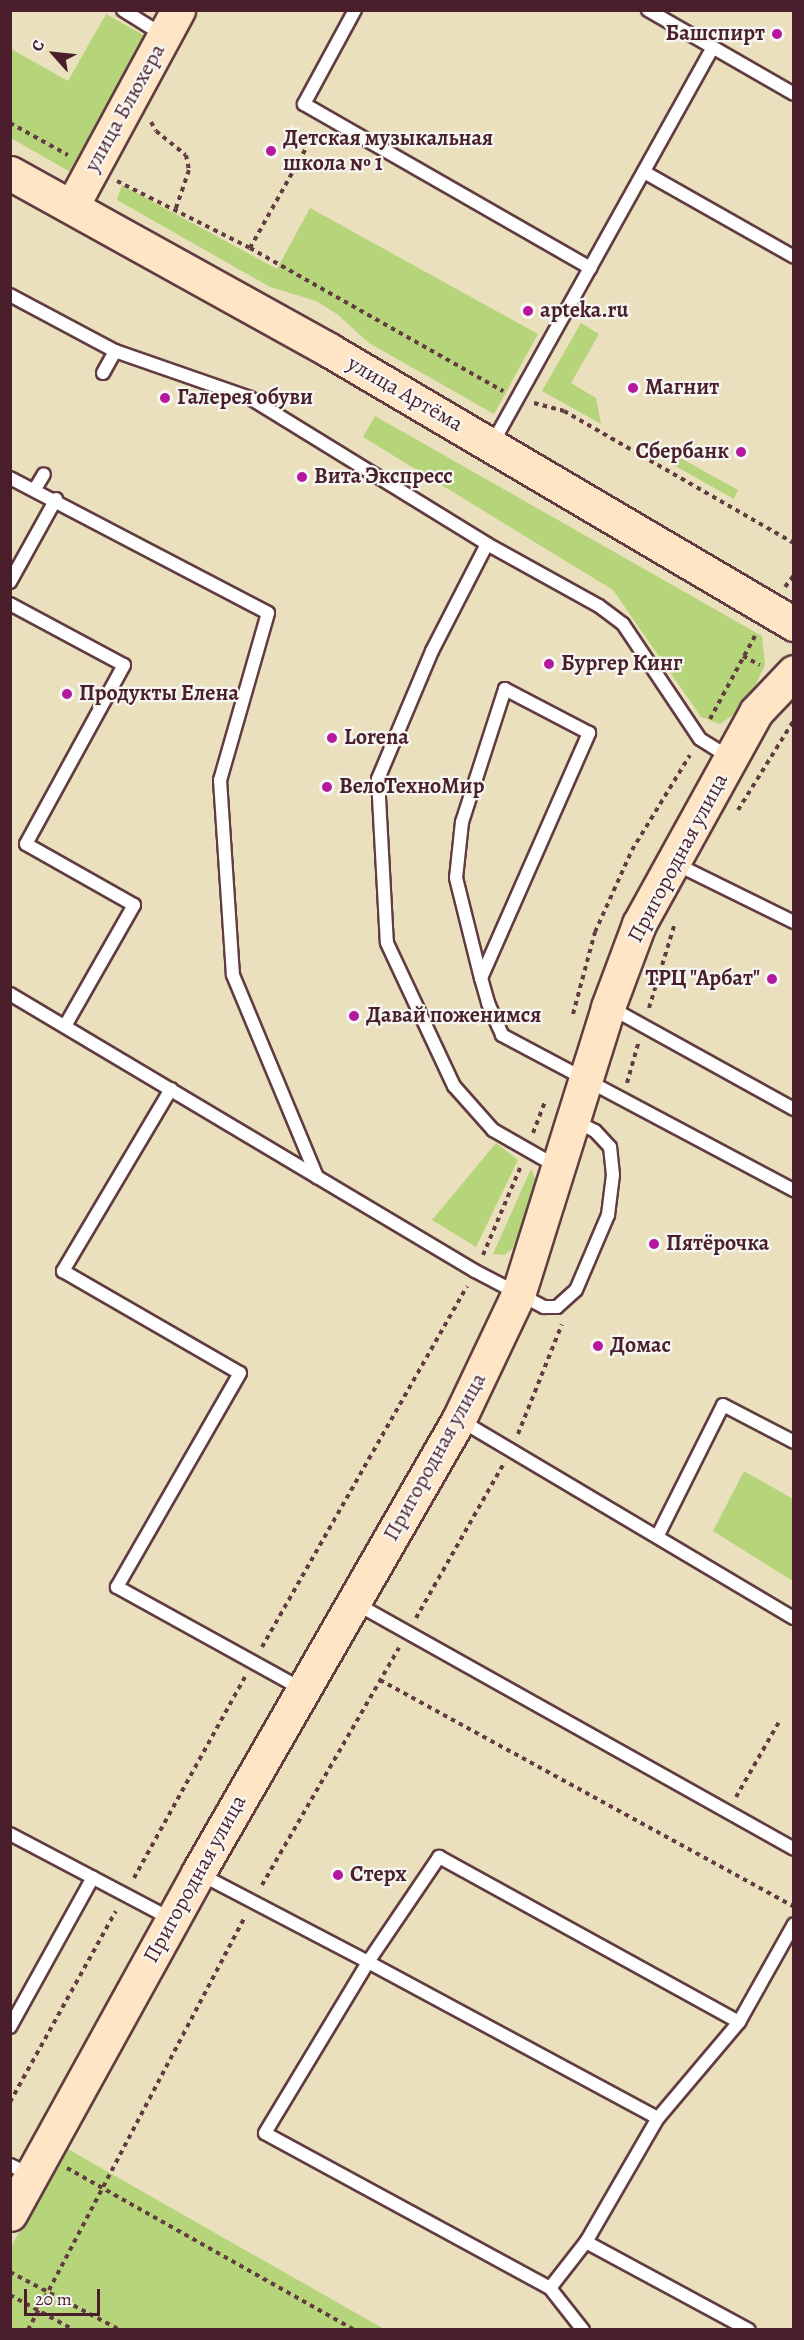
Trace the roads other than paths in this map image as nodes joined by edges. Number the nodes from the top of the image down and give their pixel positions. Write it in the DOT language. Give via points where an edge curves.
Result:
graph roads {
  1 [pos="123,10"];
  2 [pos="355,10"];
  3 [pos="648,10"];
  4 [pos="171,23"];
  5 [pos="713,47"];
  6 [pos="794,94"];
  7 [pos="644,172"];
  8 [pos="10,173"];
  9 [pos="72,206"];
  10 [pos="794,257"];
  11 [pos="590,268"];
  12 [pos="10,295"];
  13 [pos="115,351"];
  14 [pos="103,373"];
  15 [pos="491,445"];
  16 [pos="44,474"];
  17 [pos="10,478"];
  18 [pos="35,489"];
  19 [pos="56,499"];
  20 [pos="487,544"];
  21 [pos="10,582"];
  22 [pos="10,604"];
  23 [pos="794,624"];
  24 [pos="794,672"];
  25 [pos="731,758"];
  26 [pos="673,863"];
  27 [pos="794,922"];
  28 [pos="482,978"];
  29 [pos="10,994"];
  30 [pos="608,1007"];
  31 [pos="65,1026"];
  32 [pos="573,1071"];
  33 [pos="171,1089"];
  34 [pos="794,1109"];
  35 [pos="573,1120"];
  36 [pos="558,1167"];
  37 [pos="317,1177"];
  38 [pos="794,1190"];
  39 [pos="518,1295"];
  40 [pos="459,1419"];
  41 [pos="794,1442"];
  42 [pos="658,1535"];
  43 [pos="353,1603"];
  44 [pos="794,1618"];
  45 [pos="303,1690"];
  46 [pos="10,1834"];
  47 [pos="794,1849"];
  48 [pos="198,1873"];
  49 [pos="93,1877"];
  50 [pos="172,1920"];
  51 [pos="794,1924"];
  52 [pos="368,1962"];
  53 [pos="738,2022"];
  54 [pos="10,2027"];
  55 [pos="657,2118"];
  56 [pos="28,2165"];
  57 [pos="10,2214"];
  58 [pos="586,2242"];
  59 [pos="550,2288"];
  60 [pos="584,2330"];
  61 [pos="749,2330"];
  1 -- 4 [label="lane"];
  2 -- 11 [label="lane" via="304,104"];
  3 -- 5 [label="lane"];
  4 -- 9 [label="street, улица Блюхера"];
  5 -- 6 [label="lane"];
  5 -- 7 [label="lane"];
  7 -- 10 [label="lane"];
  7 -- 11 [label="lane"];
  8 -- 9 [label="street, улица Артёма"];
  9 -- 15 [label="street, улица Артёма"];
  11 -- 15 [label="lane"];
  12 -- 13 [label="lane"];
  13 -- 14 [label="lane"];
  13 -- 20 [label="lane" via="249,399"];
  15 -- 23 [label="street, улица Артёма"];
  16 -- 18 [label="lane"];
  17 -- 18 [label="lane"];
  18 -- 19 [label="lane"];
  19 -- 21 [label="lane"];
  19 -- 37 [label="lane" via="268,613 220,780 233,975"];
  20 -- 25 [label="lane" via="623,624 700,739"];
  20 -- 36 [label="lane" via="432,651 378,779 387,943 454,1086 494,1130"];
  22 -- 31 [label="lane" via="124,665 26,844 134,905"];
  24 -- 25 [label="street, Пригородная улица" via="756,712"];
  25 -- 26 [label="street, Пригородная улица"];
  26 -- 27 [label="lane"];
  26 -- 30 [label="street, Пригородная улица" via="639,924"];
  28 -- 28 [label="lane" via="456,878 462,822 505,689 590,733"];
  28 -- 32 [label="lane" via="502,1035"];
  29 -- 31 [label="lane"];
  30 -- 32 [label="street, Пригородная улица"];
  30 -- 34 [label="lane"];
  31 -- 33 [label="lane"];
  32 -- 35 [label="street, Пригородная улица"];
  32 -- 38 [label="lane"];
  33 -- 37 [label="lane"];
  33 -- 45 [label="lane" via="63,1271 240,1373 117,1587"];
  35 -- 36 [label="street, Пригородная улица"];
  35 -- 39 [label="lane" via="595,1131 610,1147 613,1175 608,1215 576,1290 557,1307 544,1307"];
  36 -- 39 [label="street, Пригородная улица"];
  37 -- 39 [label="lane"];
  39 -- 40 [label="street, Пригородная улица"];
  40 -- 42 [label="lane"];
  40 -- 43 [label="street, Пригородная улица"];
  41 -- 42 [label="lane" via="723,1405"];
  42 -- 44 [label="lane"];
  43 -- 45 [label="street, Пригородная улица"];
  43 -- 47 [label="lane"];
  45 -- 48 [label="street, Пригородная улица"];
  46 -- 49 [label="lane"];
  48 -- 50 [label="street, Пригородная улица"];
  48 -- 52 [label="lane"];
  49 -- 50 [label="lane"];
  49 -- 54 [label="lane"];
  50 -- 56 [label="street, Пригородная улица"];
  51 -- 53 [label="lane"];
  52 -- 53 [label="lane" via="440,1857"];
  52 -- 55 [label="lane"];
  52 -- 59 [label="lane" via="265,2133"];
  53 -- 55 [label="lane"];
  55 -- 58 [label="lane"];
  56 -- 57 [label="street, Пригородная улица"];
  58 -- 59 [label="lane"];
  58 -- 61 [label="lane"];
  59 -- 60 [label="lane"];
}
